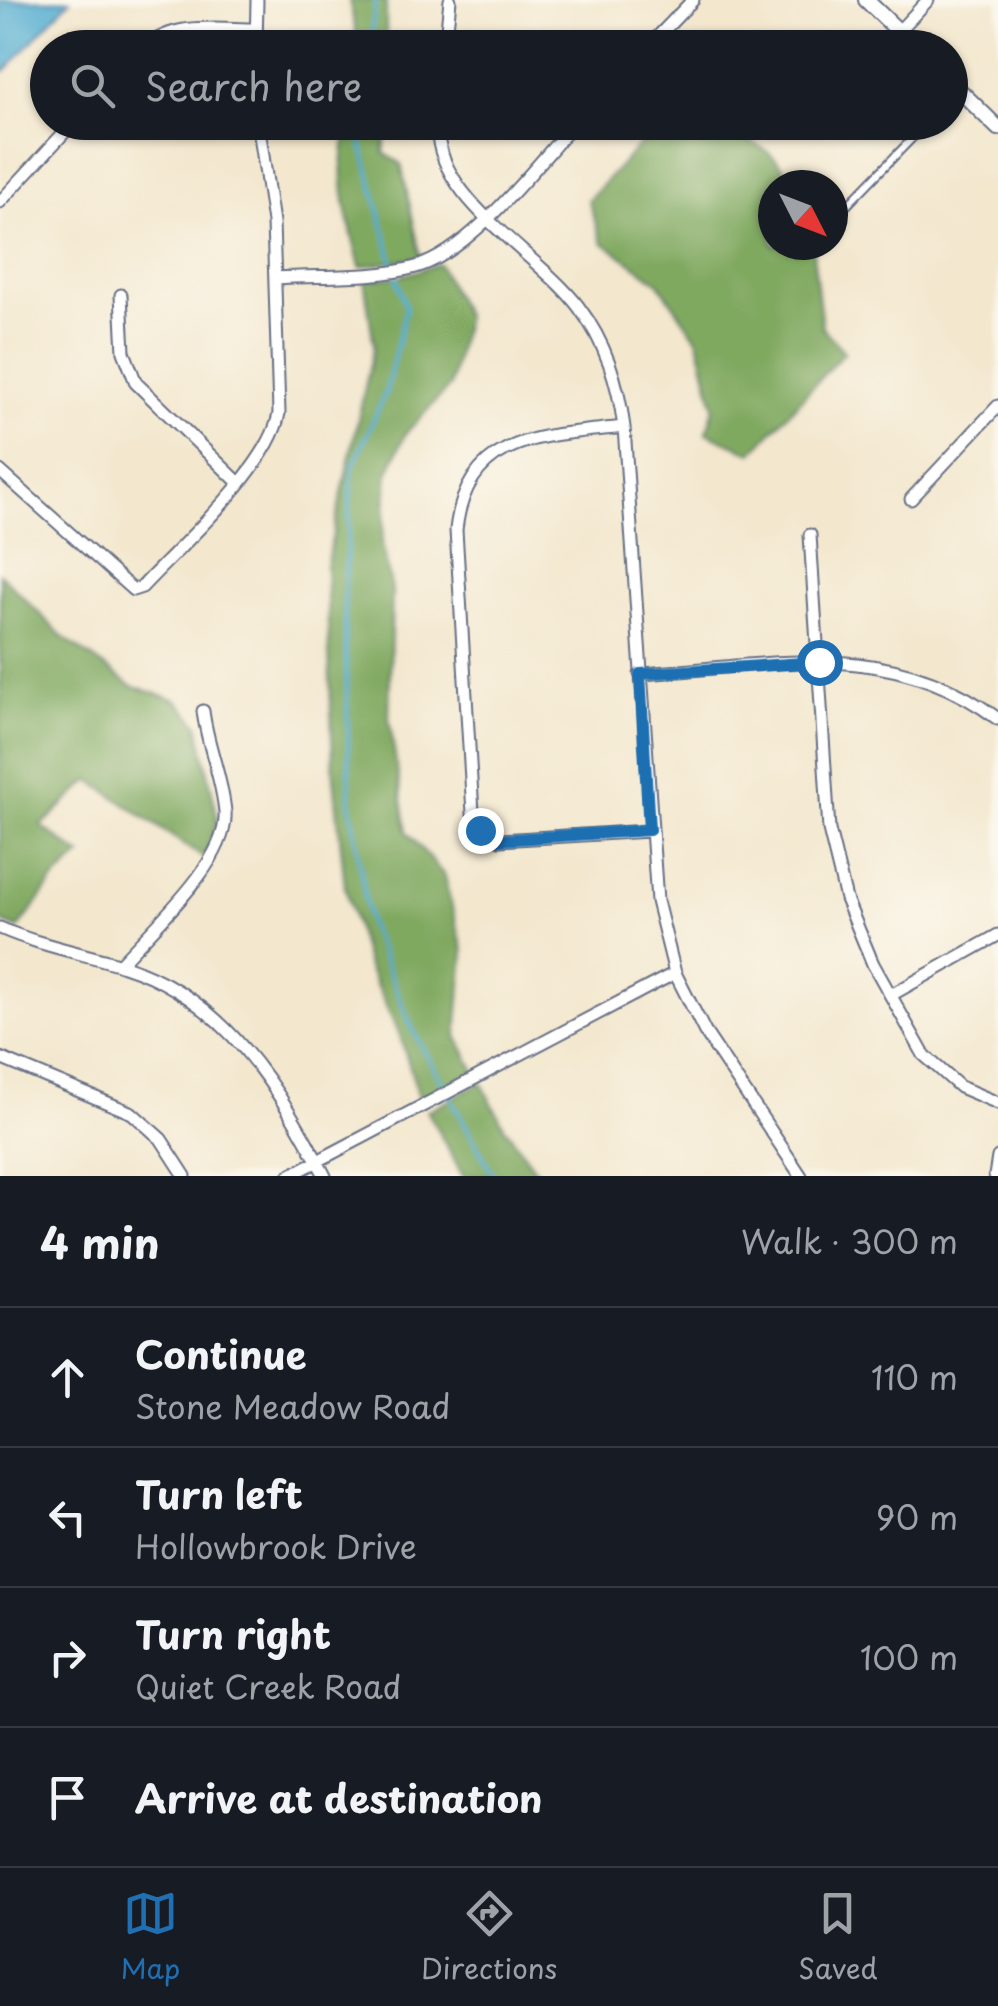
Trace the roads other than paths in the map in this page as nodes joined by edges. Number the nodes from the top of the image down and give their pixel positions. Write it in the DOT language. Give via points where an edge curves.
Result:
graph roads {
  1 [pos="258,0"];
  2 [pos="450,0"];
  3 [pos="693,0"];
  4 [pos="866,0"];
  5 [pos="928,0"];
  6 [pos="256,29"];
  7 [pos="179,30"];
  8 [pos="447,30"];
  9 [pos="665,30"];
  10 [pos="898,30"];
  11 [pos="900,30"];
  12 [pos="968,101"];
  13 [pos="998,128"];
  14 [pos="57,140"];
  15 [pos="261,140"];
  16 [pos="436,140"];
  17 [pos="559,140"];
  18 [pos="911,140"];
  19 [pos="0,202"];
  20 [pos="848,205"];
  21 [pos="487,216"];
  22 [pos="276,278"];
  23 [pos="121,295"];
  24 [pos="998,406"];
  25 [pos="624,427"];
  26 [pos="0,470"];
  27 [pos="238,482"];
  28 [pos="911,499"];
  29 [pos="810,535"];
  30 [pos="819,662"];
  31 [pos="640,674"];
  32 [pos="204,711"];
  33 [pos="998,719"];
  34 [pos="649,830"];
  35 [pos="0,928"];
  36 [pos="998,935"];
  37 [pos="120,964"];
  38 [pos="674,973"];
  39 [pos="891,995"];
  40 [pos="0,1058"];
  41 [pos="998,1103"];
  42 [pos="998,1157"];
  43 [pos="318,1161"];
  44 [pos="185,1176"];
  45 [pos="289,1176"];
  46 [pos="325,1176"];
  47 [pos="801,1176"];
  48 [pos="995,1176"];
  1 -- 6 [label="street"];
  2 -- 8 [label="street"];
  3 -- 9 [label="street"];
  4 -- 10 [label="street"];
  5 -- 11 [label="street"];
  6 -- 7 [label="street"];
  12 -- 13 [label="street"];
  14 -- 19 [label="street"];
  15 -- 22 [label="street"];
  16 -- 21 [label="street" via="444,168"];
  17 -- 21 [label="street"];
  18 -- 20 [label="lane"];
  21 -- 22 [label="street" via="453,247 416,267"];
  21 -- 25 [label="street" via="566,291 592,327 612,366"];
  22 -- 27 [label="street" via="277,426 258,463"];
  23 -- 27 [label="street" via="124,352 136,383"];
  24 -- 28 [label="street"];
  25 -- 31 [label="street"];
  25 -- 34 [label="street" via="514,443 486,462 466,489 456,530 473,813 480,830 500,840"];
  26 -- 27 [label="street" via="135,590"];
  29 -- 30 [label="street"];
  30 -- 31 [label="street"];
  30 -- 33 [label="street" via="901,668 940,682"];
  30 -- 39 [label="street" via="836,864 858,932"];
  31 -- 34 [label="street"];
  32 -- 37 [label="street" via="225,816 219,845"];
  34 -- 38 [label="street"];
  35 -- 37 [label="street" via="69,954"];
  36 -- 39 [label="street"];
  37 -- 43 [label="street" via="198,1005 238,1040 271,1080"];
  38 -- 43 [label="street"];
  38 -- 47 [label="street" via="705,1032"];
  39 -- 41 [label="street" via="932,1064 960,1087"];
  40 -- 44 [label="street" via="132,1113 161,1139"];
  42 -- 48 [label="street"];
  43 -- 45 [label="street"];
  43 -- 46 [label="street"];
}
